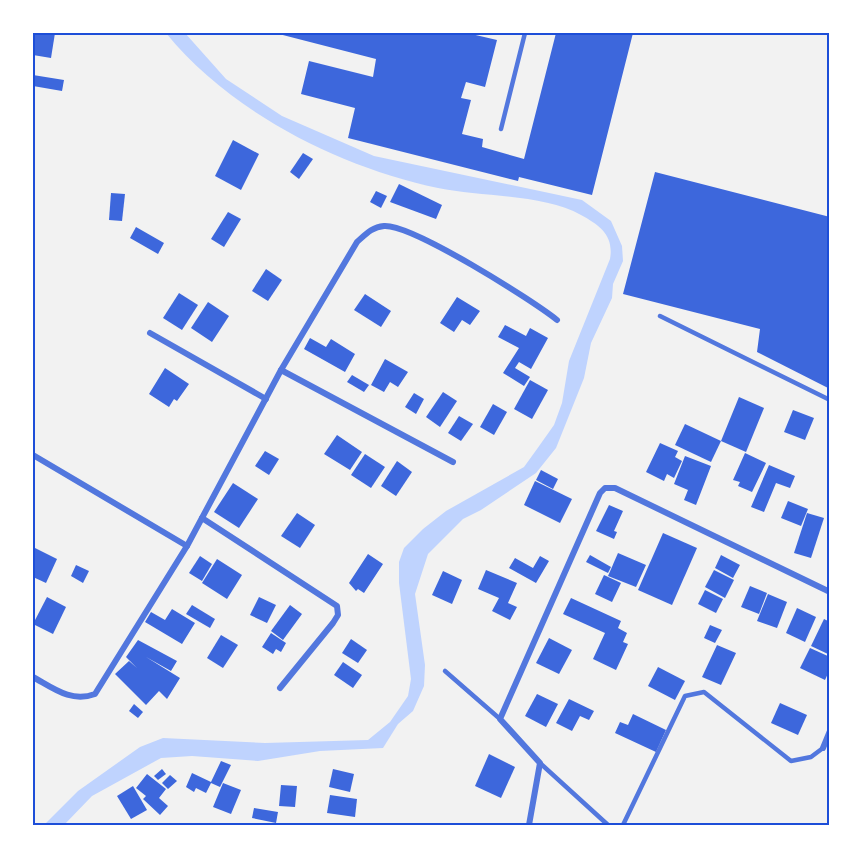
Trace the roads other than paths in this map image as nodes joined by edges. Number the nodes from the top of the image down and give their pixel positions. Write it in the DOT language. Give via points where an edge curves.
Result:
graph roads {
  1 [pos="525,33"];
  2 [pos="501,129"];
  3 [pos="660,316"];
  4 [pos="557,320"];
  5 [pos="150,333"];
  6 [pos="281,370"];
  7 [pos="266,399"];
  8 [pos="830,400"];
  9 [pos="33,455"];
  10 [pos="453,462"];
  11 [pos="202,518"];
  12 [pos="187,546"];
  13 [pos="830,592"];
  14 [pos="445,671"];
  15 [pos="33,677"];
  16 [pos="280,688"];
  17 [pos="500,719"];
  18 [pos="830,731"];
  19 [pos="823,748"];
  20 [pos="540,763"];
  21 [pos="529,825"];
  22 [pos="608,825"];
  23 [pos="623,825"];
  1 -- 2 [label="lane"];
  3 -- 8 [label="lane"];
  4 -- 6 [label="street" via="523,294 410,233 386,226 370,230 357,242"];
  5 -- 7 [label="street"];
  6 -- 7 [label="street"];
  6 -- 10 [label="street"];
  7 -- 11 [label="street"];
  9 -- 12 [label="street"];
  11 -- 12 [label="street"];
  11 -- 16 [label="street" via="337,606 338,615 333,623"];
  12 -- 15 [label="street" via="95,694 73,697"];
  13 -- 17 [label="street" via="615,488 606,488 600,493"];
  14 -- 17 [label="lane"];
  17 -- 20 [label="street"];
  18 -- 19 [label="street"];
  19 -- 23 [label="lane" via="812,757 790,761 704,692 695,692 685,696"];
  20 -- 21 [label="street"];
  20 -- 22 [label="lane"];
}
